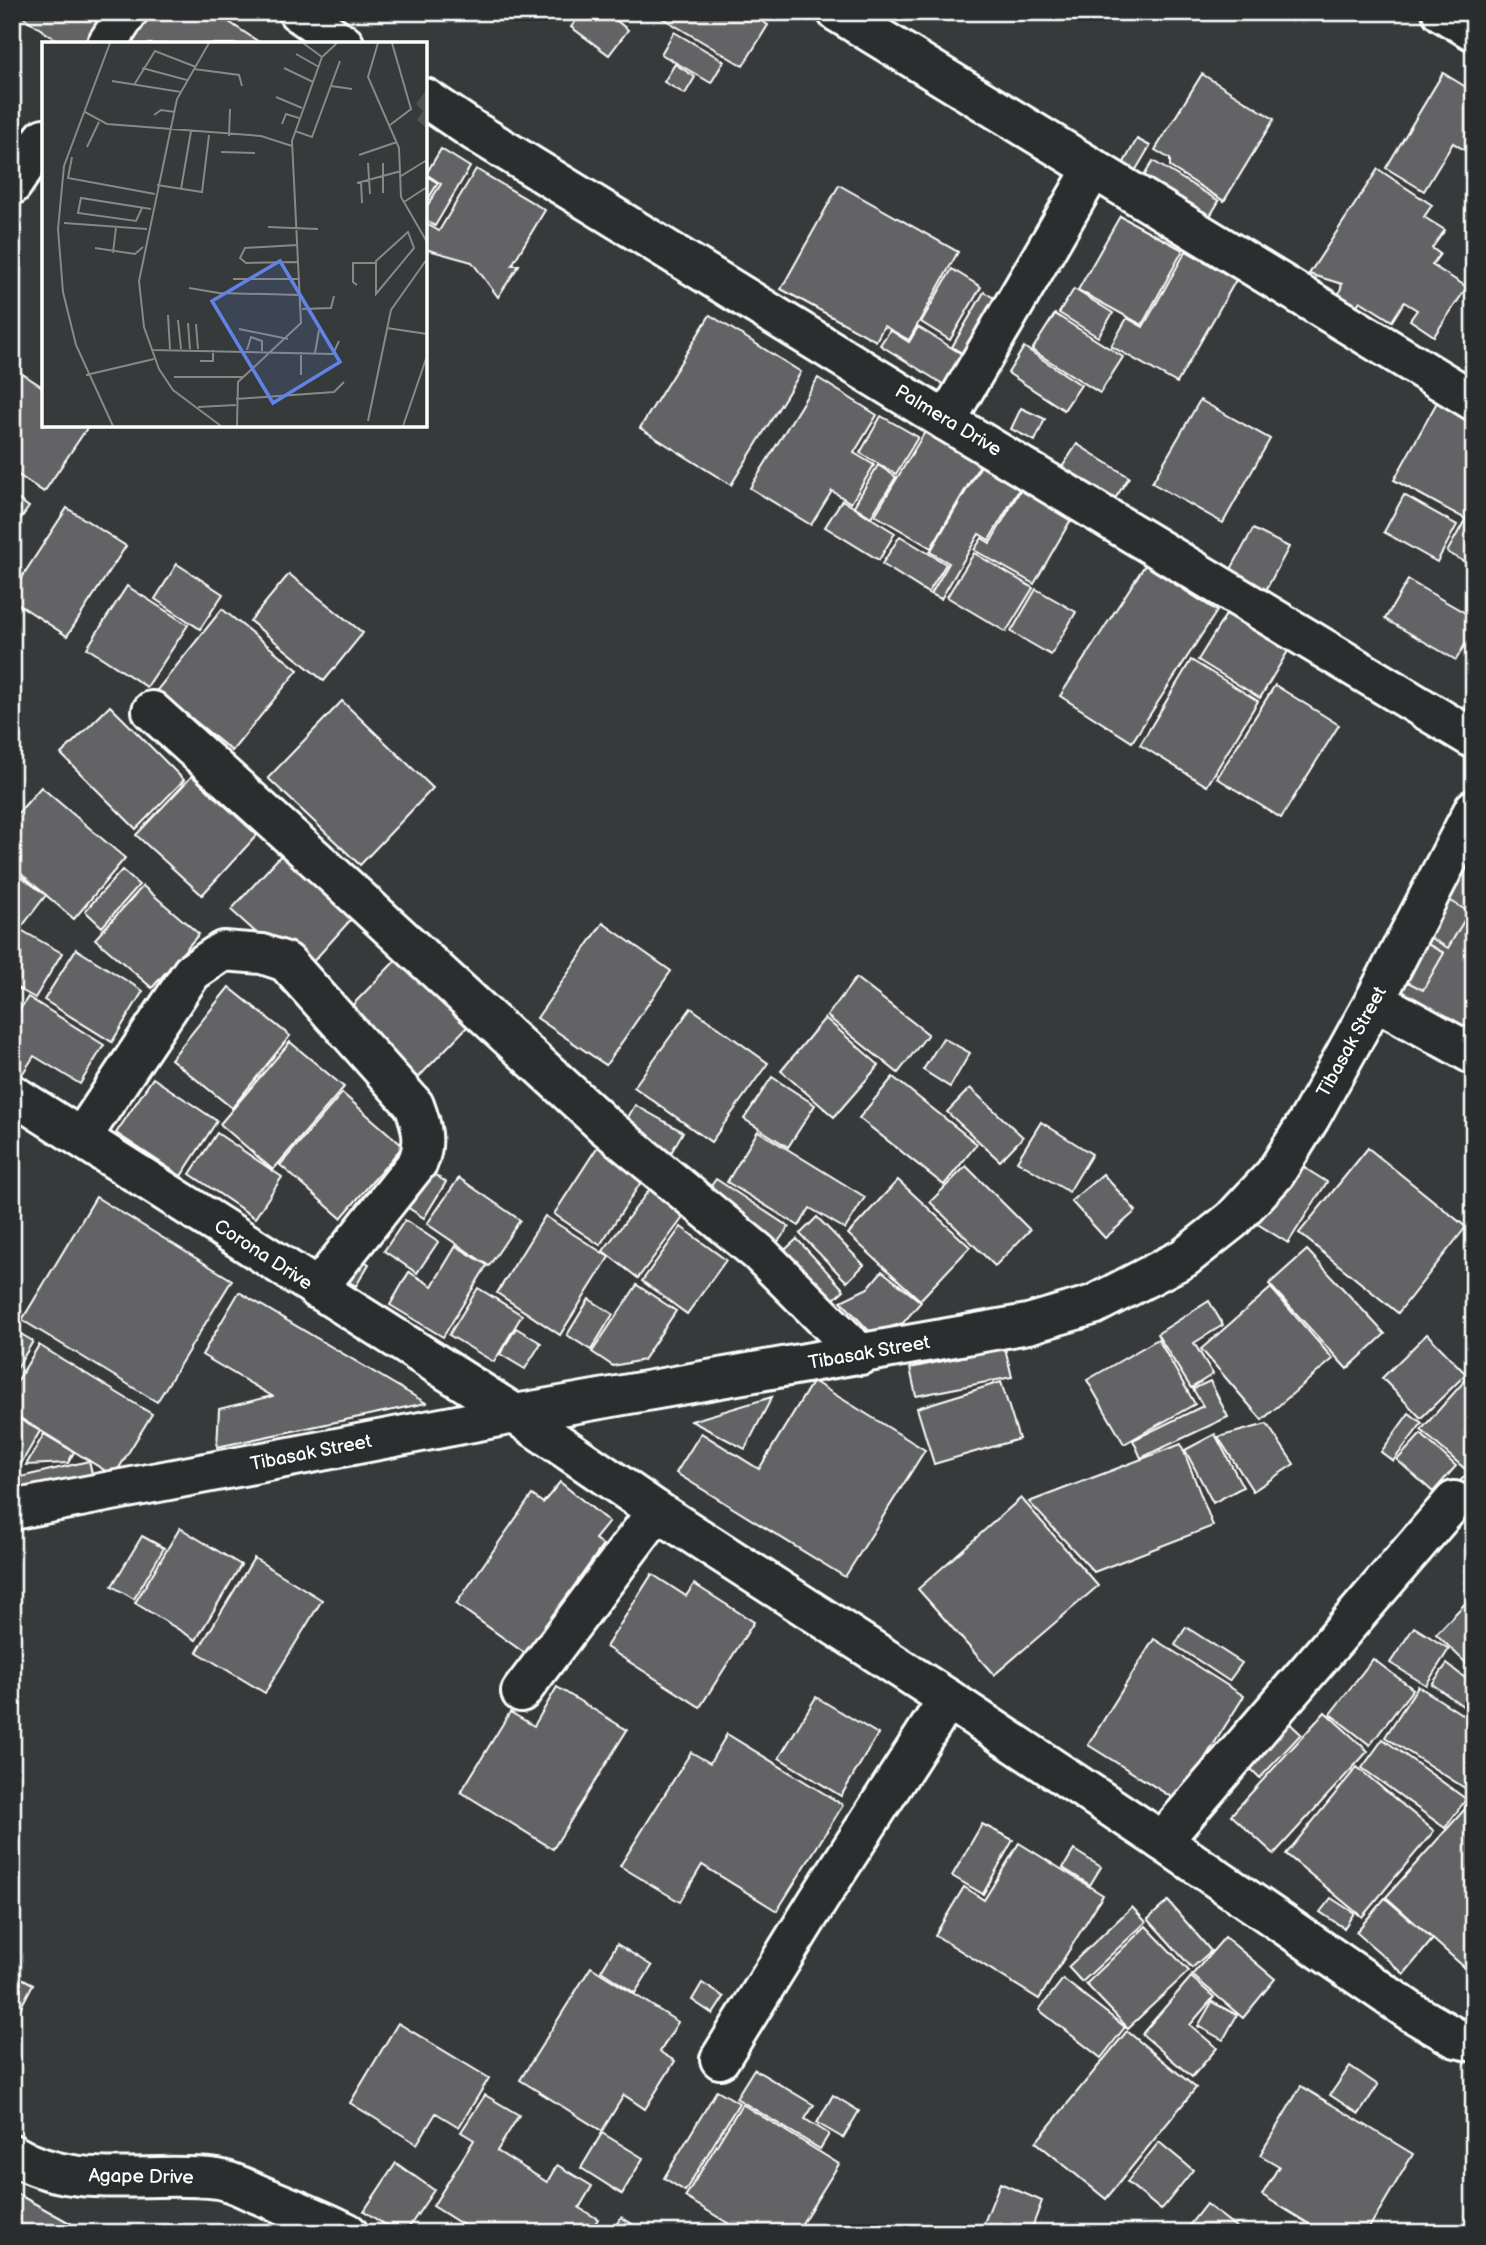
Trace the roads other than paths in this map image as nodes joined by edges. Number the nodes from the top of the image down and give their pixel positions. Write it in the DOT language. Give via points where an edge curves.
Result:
graph roads {
  1 [pos="128,12"];
  2 [pos="298,12"];
  3 [pos="837,12"];
  4 [pos="1442,12"];
  5 [pos="1474,31"];
  6 [pos="108,42"];
  7 [pos="341,42"];
  8 [pos="427,99"];
  9 [pos="42,141"];
  10 [pos="1093,169"];
  11 [pos="12,185"];
  12 [pos="1474,401"];
  13 [pos="946,421"];
  14 [pos="152,711"];
  15 [pos="1474,739"];
  16 [pos="1474,809"];
  17 [pos="1375,1000"];
  18 [pos="1474,1055"];
  19 [pos="12,1094"];
  20 [pos="82,1138"];
  21 [pos="317,1289"];
  22 [pos="861,1355"];
  23 [pos="515,1414"];
  24 [pos="1454,1501"];
  25 [pos="12,1510"];
  26 [pos="657,1511"];
  27 [pos="521,1692"];
  28 [pos="948,1699"];
  29 [pos="1162,1840"];
  30 [pos="1474,2042"];
  31 [pos="720,2059"];
  32 [pos="12,2154"];
  33 [pos="348,2233"];
  1 -- 6 [label="street"];
  2 -- 7 [label="street"];
  3 -- 10 [label="street"];
  4 -- 5 [label="street"];
  8 -- 13 [label="street, Palmera Drive"];
  9 -- 11 [label="street"];
  10 -- 12 [label="street"];
  10 -- 13 [label="street"];
  13 -- 15 [label="street, Palmera Drive"];
  14 -- 22 [label="street" via="604,1125 758,1252"];
  16 -- 17 [label="street, Tibasak Street"];
  17 -- 18 [label="street"];
  17 -- 22 [label="street, Tibasak Street" via="1275,1174 1232,1220 1184,1258 1093,1305 1067,1313"];
  19 -- 20 [label="street, Corona Drive"];
  20 -- 21 [label="street, Corona Drive"];
  20 -- 21 [label="street" via="192,972 223,951 262,954 286,962 414,1105 422,1127 418,1162"];
  21 -- 23 [label="street, Corona Drive"];
  22 -- 23 [label="street, Tibasak Street"];
  23 -- 25 [label="street, Tibasak Street"];
  23 -- 26 [label="street, Corona Drive"];
  24 -- 29 [label="street"];
  26 -- 27 [label="street"];
  26 -- 28 [label="street, Corona Drive"];
  28 -- 29 [label="street, Corona Drive"];
  28 -- 31 [label="street"];
  29 -- 30 [label="street, Corona Drive" via="1413,2013 1456,2038"];
  32 -- 33 [label="street, Agape Drive" via="71,2176 167,2175 222,2180"];
}
